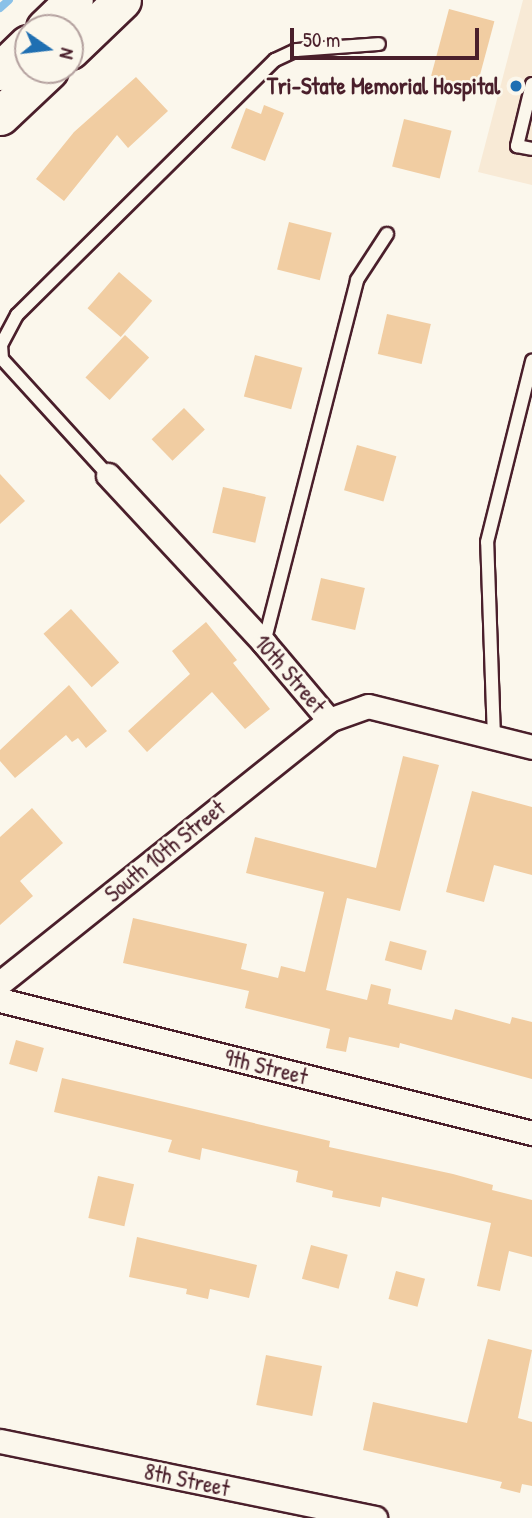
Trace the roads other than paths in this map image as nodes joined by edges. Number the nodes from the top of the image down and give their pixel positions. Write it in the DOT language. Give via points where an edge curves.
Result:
graph roads {
  1 [pos="74,0"];
  2 [pos="122,0"];
  3 [pos="60,14"];
  4 [pos="84,37"];
  5 [pos="379,44"];
  6 [pos="14,58"];
  7 [pos="0,71"];
  8 [pos="34,84"];
  9 [pos="532,84"];
  10 [pos="0,116"];
  11 [pos="532,149"];
  12 [pos="387,234"];
  13 [pos="532,361"];
  14 [pos="108,475"];
  15 [pos="264,643"];
  16 [pos="329,720"];
  17 [pos="494,738"];
  18 [pos="532,747"];
  19 [pos="0,983"];
  20 [pos="0,1000"];
  21 [pos="532,1133"];
  22 [pos="0,1441"];
  23 [pos="374,1518"];
  1 -- 3 [label="main road"];
  2 -- 4 [label="main road"];
  5 -- 14 [label="lane" via="296,50 275,60 18,315 1,345 2,359"];
  6 -- 7 [label="main road"];
  8 -- 10 [label="main road"];
  9 -- 11 [label="lane" via="517,146"];
  12 -- 15 [label="lane" via="357,280"];
  13 -- 17 [label="lane" via="487,542"];
  14 -- 15 [label="street, 10th Street"];
  15 -- 16 [label="street, 10th Street"];
  16 -- 17 [label="street, 10th Street" via="369,706"];
  16 -- 19 [label="street, South 10th Street"];
  17 -- 18 [label="street, 10th Street"];
  20 -- 21 [label="street, 9th Street"];
  22 -- 23 [label="street, 8th Street"];
}
